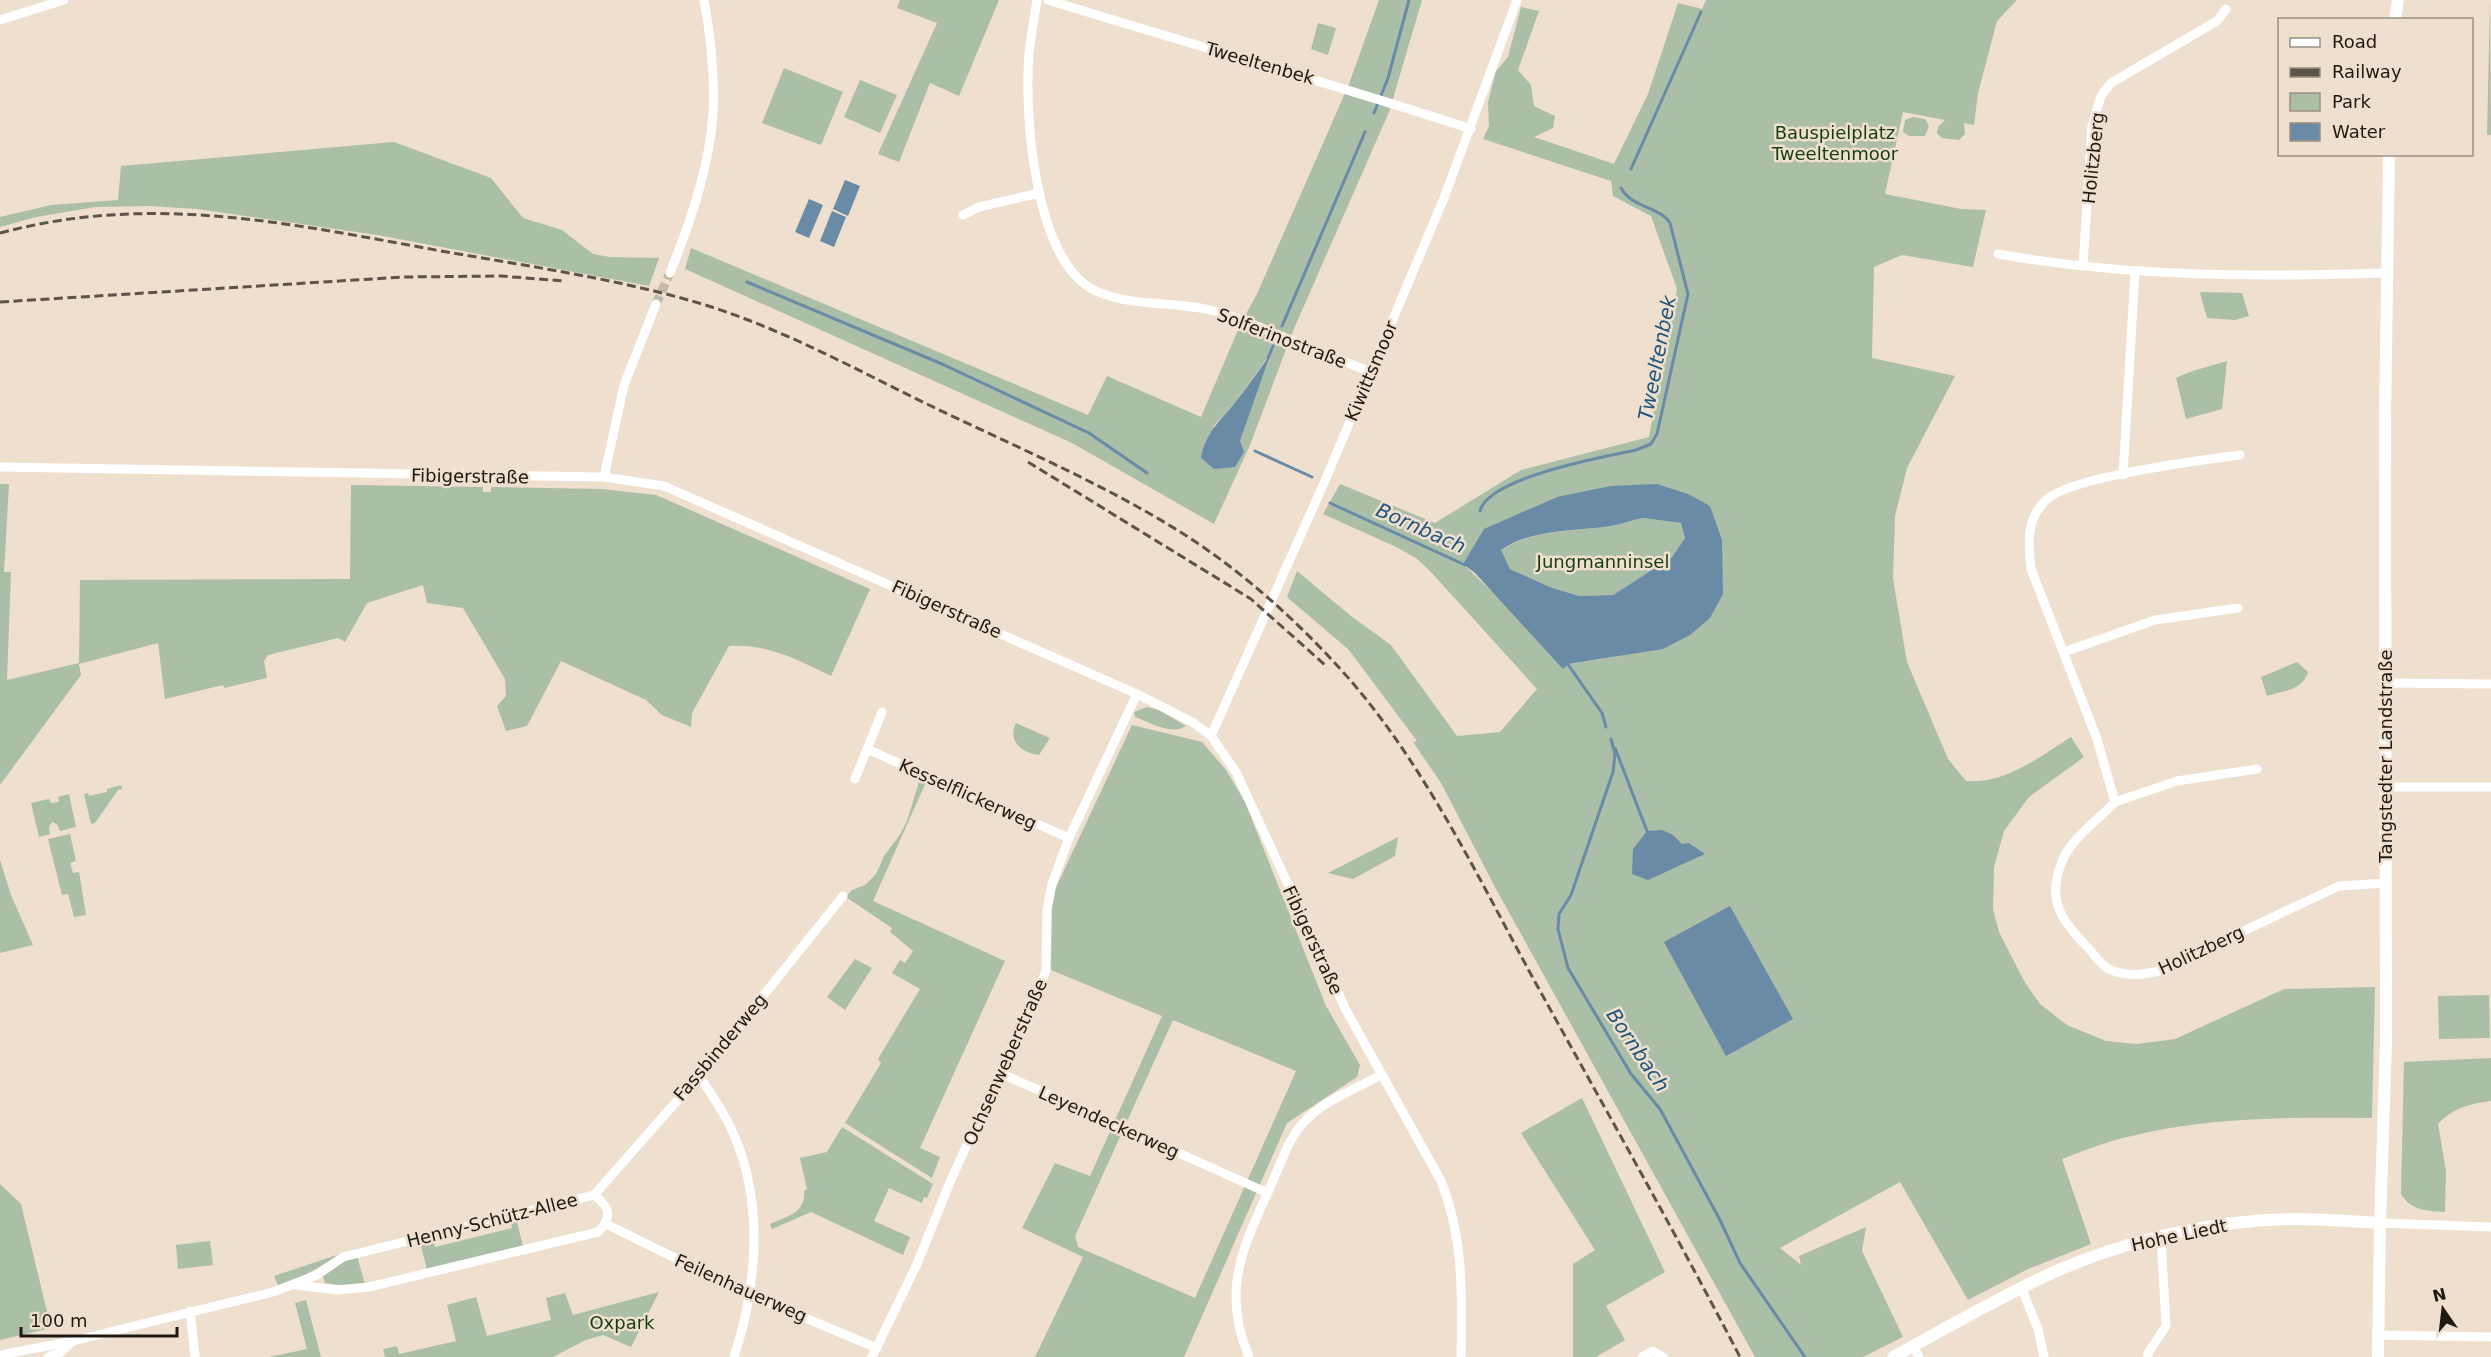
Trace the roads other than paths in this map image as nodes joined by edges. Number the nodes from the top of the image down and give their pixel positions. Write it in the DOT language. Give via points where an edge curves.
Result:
graph roads {
  1 [pos="64,0"];
  2 [pos="704,0"];
  3 [pos="1037,0"];
  4 [pos="1048,0"];
  5 [pos="1517,0"];
  6 [pos="2398,0"];
  7 [pos="2226,9"];
  8 [pos="2395,18"];
  9 [pos="0,20"];
  10 [pos="1471,129"];
  11 [pos="2388,156"];
  12 [pos="1039,193"];
  13 [pos="963,215"];
  14 [pos="1998,254"];
  15 [pos="2083,266"];
  16 [pos="2135,271"];
  17 [pos="670,273"];
  18 [pos="2386,273"];
  19 [pos="657,304"];
  20 [pos="1371,372"];
  21 [pos="2240,455"];
  22 [pos="0,467"];
  23 [pos="2123,475"];
  24 [pos="604,477"];
  25 [pos="2238,608"];
  26 [pos="2064,652"];
  27 [pos="2385,683"];
  28 [pos="2491,684"];
  29 [pos="1137,694"];
  30 [pos="882,712"];
  31 [pos="1211,736"];
  32 [pos="867,749"];
  33 [pos="2257,769"];
  34 [pos="855,779"];
  35 [pos="2385,787"];
  36 [pos="2491,787"];
  37 [pos="2115,802"];
  38 [pos="1069,838"];
  39 [pos="2385,883"];
  40 [pos="843,896"];
  41 [pos="1000,1073"];
  42 [pos="1381,1075"];
  43 [pos="699,1076"];
  44 [pos="1268,1192"];
  45 [pos="594,1195"];
  46 [pos="2380,1223"];
  47 [pos="606,1224"];
  48 [pos="2491,1227"];
  49 [pos="2161,1237"];
  50 [pos="296,1285"];
  51 [pos="2021,1287"];
  52 [pos="748,1294"];
  53 [pos="190,1311"];
  54 [pos="2379,1335"];
  55 [pos="2491,1337"];
  56 [pos="73,1341"];
  57 [pos="877,1348"];
  58 [pos="1916,1352"];
  59 [pos="0,1355"];
  60 [pos="48,1357"];
  61 [pos="195,1357"];
  62 [pos="734,1357"];
  63 [pos="872,1357"];
  64 [pos="1249,1357"];
  65 [pos="1461,1357"];
  66 [pos="1642,1357"];
  67 [pos="1663,1357"];
  68 [pos="1893,1357"];
  69 [pos="2044,1357"];
  70 [pos="2148,1357"];
  71 [pos="2378,1357"];
  1 -- 9 [label="street"];
  2 -- 17 [label="street" via="712,45 712,124 700,186"];
  3 -- 12 [label="street, Solferinostraße" via="1029,54 1029,108"];
  4 -- 10 [label="street, Tweeltenbek"];
  5 -- 10 [label="street, Kiwittsmoor"];
  6 -- 8 [label="street"];
  7 -- 15 [label="street, Holitzberg" via="2217,21 2111,83 2101,96 2092,126"];
  10 -- 20 [label="street, Kiwittsmoor"];
  11 -- 18 [label="street, Tangstedter Landstraße"];
  12 -- 13 [label="street" via="979,207"];
  12 -- 20 [label="street, Solferinostraße" via="1067,266 1092,289 1111,296 1183,304 1227,314"];
  14 -- 15 [label="street"];
  15 -- 16 [label="street"];
  16 -- 18 [label="street" via="2218,275"];
  16 -- 23 [label="street"];
  18 -- 27 [label="street, Tangstedter Landstraße"];
  19 -- 24 [label="street" via="624,385"];
  20 -- 31 [label="street, Kiwittsmoor"];
  21 -- 23 [label="street"];
  22 -- 24 [label="street, Fibigerstraße"];
  23 -- 26 [label="street" via="2058,491 2046,499 2030,527 2031,569"];
  24 -- 29 [label="street, Fibigerstraße" via="664,486"];
  25 -- 26 [label="street" via="2156,620"];
  26 -- 37 [label="street" via="2106,765"];
  27 -- 28 [label="street"];
  27 -- 35 [label="street, Tangstedter Landstraße"];
  29 -- 31 [label="street, Fibigerstraße"];
  29 -- 38 [label="street, Ochsenweberstraße"];
  30 -- 32 [label="street"];
  31 -- 42 [label="street, Fibigerstraße" via="1236,772 1346,1010"];
  32 -- 34 [label="street"];
  32 -- 38 [label="street, Kesselflickerweg"];
  33 -- 37 [label="street, Holitzberg" via="2177,781"];
  35 -- 36 [label="street"];
  35 -- 39 [label="street, Tangstedter Landstraße"];
  37 -- 39 [label="street, Holitzberg" via="2064,856 2055,894 2069,928 2106,968 2121,974 2159,971 2339,886"];
  38 -- 41 [label="street, Ochsenweberstraße" via="1047,910 1046,969"];
  39 -- 46 [label="street, Tangstedter Landstraße" via="2386,1042"];
  40 -- 43 [label="street, Fassbinderweg"];
  41 -- 44 [label="street, Leyendeckerweg"];
  41 -- 57 [label="street, Ochsenweberstraße"];
  42 -- 44 [label="street" via="1304,1122"];
  42 -- 65 [label="street, Fibigerstraße" via="1441,1181 1450,1209 1461,1265"];
  43 -- 45 [label="street, Fassbinderweg"];
  43 -- 52 [label="street" via="726,1118 746,1169 754,1231"];
  44 -- 64 [label="street" via="1239,1261 1236,1305"];
  45 -- 47 [label="street, Henny-Schütz-Allee" via="607,1207"];
  45 -- 50 [label="street, Henny-Schütz-Allee" via="343,1257"];
  46 -- 48 [label="street, Hohe Liedt"];
  46 -- 49 [label="street, Hohe Liedt" via="2289,1219 2223,1224"];
  46 -- 54 [label="street, Tangstedter Landstraße"];
  47 -- 50 [label="street, Henny-Schütz-Allee" via="598,1232 369,1287 337,1290"];
  47 -- 52 [label="street, Feilenhauerweg"];
  49 -- 51 [label="street, Hohe Liedt" via="2093,1257"];
  49 -- 70 [label="street" via="2166,1326"];
  50 -- 53 [label="street, Henny-Schütz-Allee"];
  51 -- 58 [label="street, Hohe Liedt"];
  51 -- 69 [label="street" via="2038,1329"];
  52 -- 57 [label="street, Feilenhauerweg"];
  52 -- 62 [label="street"];
  53 -- 56 [label="street, Henny-Schütz-Allee"];
  53 -- 61 [label="street"];
  54 -- 55 [label="street"];
  54 -- 71 [label="street, Tangstedter Landstraße"];
  56 -- 59 [label="street, Henny-Schütz-Allee"];
  56 -- 60 [label="street, Henny-Schütz-Allee"];
  57 -- 63 [label="street, Ochsenweberstraße"];
  58 -- 68 [label="street, Hohe Liedt"];
  66 -- 67 [label="street" via="1653,1351"];
}
